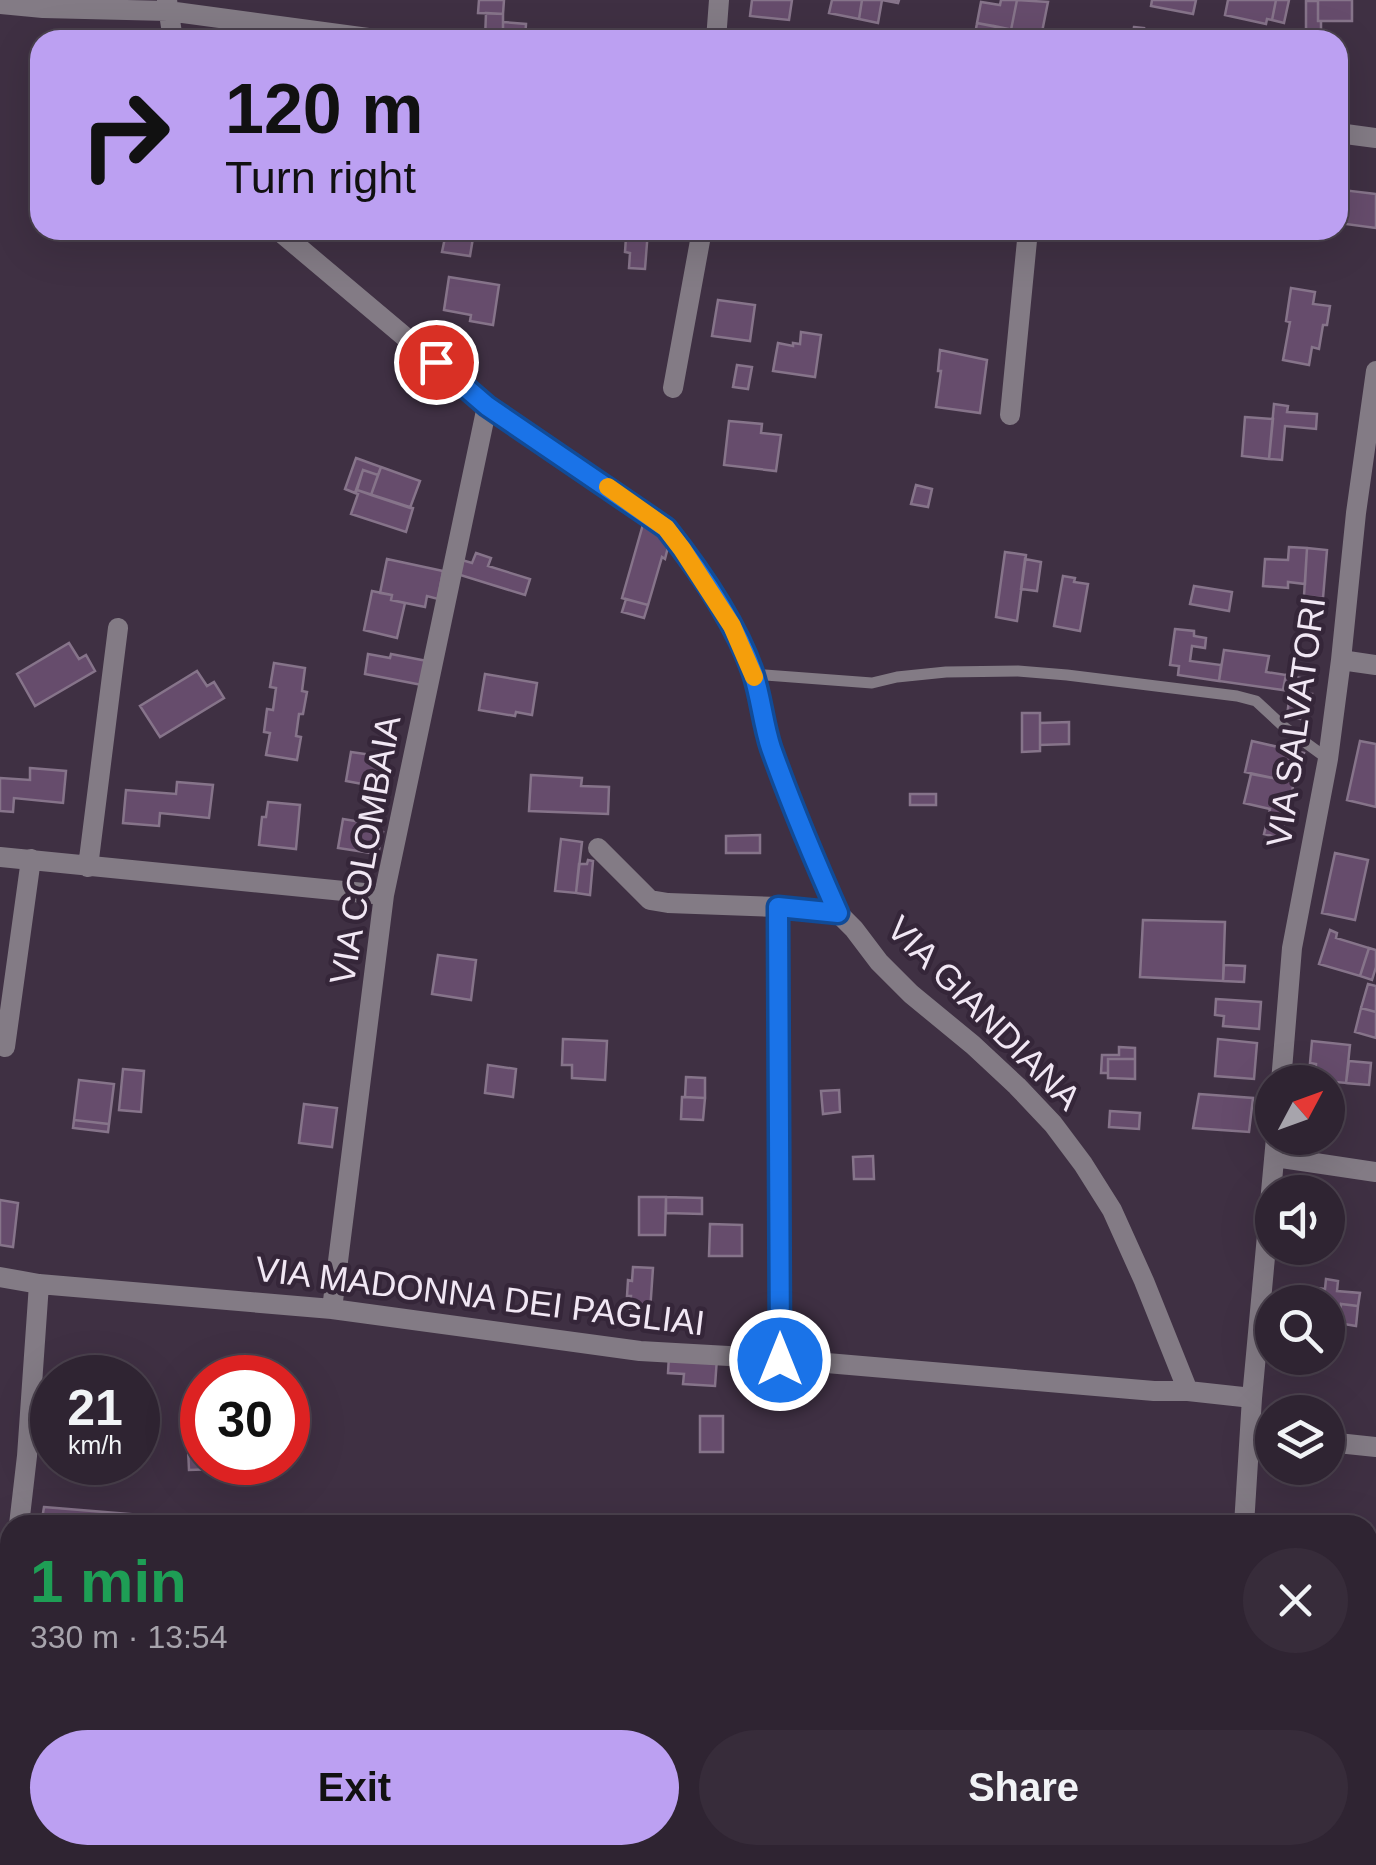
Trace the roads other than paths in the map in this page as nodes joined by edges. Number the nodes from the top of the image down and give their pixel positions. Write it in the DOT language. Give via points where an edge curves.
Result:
graph roads {
  1 [pos="719,0"];
  2 [pos="0,4"];
  3 [pos="167,5"];
  4 [pos="171,30"];
  5 [pos="321,30"];
  6 [pos="717,30"];
  7 [pos="1348,134"];
  8 [pos="1376,138"];
  9 [pos="290,240"];
  10 [pos="700,240"];
  11 [pos="1027,240"];
  12 [pos="1376,371"];
  13 [pos="674,388"];
  14 [pos="487,406"];
  15 [pos="1010,415"];
  16 [pos="1366,514"];
  17 [pos="118,628"];
  18 [pos="1341,660"];
  19 [pos="1376,665"];
  20 [pos="753,674"];
  21 [pos="1328,759"];
  22 [pos="598,848"];
  23 [pos="0,857"];
  24 [pos="31,860"];
  25 [pos="88,867"];
  26 [pos="384,894"];
  27 [pos="778,907"];
  28 [pos="838,913"];
  29 [pos="5,1047"];
  30 [pos="1282,1065"];
  31 [pos="1274,1155"];
  32 [pos="1307,1155"];
  33 [pos="1376,1172"];
  34 [pos="0,1277"];
  35 [pos="39,1284"];
  36 [pos="332,1309"];
  37 [pos="780,1360"];
  38 [pos="1188,1390"];
  39 [pos="1252,1398"];
  40 [pos="1249,1435"];
  41 [pos="1255,1436"];
  42 [pos="1345,1443"];
  43 [pos="1376,1446"];
  44 [pos="20,1515"];
  45 [pos="1245,1515"];
  1 -- 6 [label="street"];
  2 -- 3 [label="street"];
  3 -- 4 [label="street"];
  3 -- 5 [label="street"];
  7 -- 8 [label="street"];
  9 -- 14 [label="street, VIA GIANDIANA"];
  10 -- 13 [label="street"];
  11 -- 15 [label="street"];
  12 -- 16 [label="street, VIA SALVATORI"];
  14 -- 20 [label="street, VIA GIANDIANA" via="666,528 732,626"];
  14 -- 26 [label="street, VIA COLOMBAIA"];
  16 -- 18 [label="street, VIA SALVATORI"];
  17 -- 25 [label="street"];
  18 -- 19 [label="street"];
  18 -- 21 [label="street, VIA SALVATORI"];
  20 -- 21 [label="lane" via="872,683 1018,671 1237,696 1256,701"];
  20 -- 28 [label="street, VIA GIANDIANA" via="775,758"];
  21 -- 30 [label="street, VIA SALVATORI" via="1292,948"];
  22 -- 27 [label="street" via="650,900"];
  23 -- 24 [label="street"];
  24 -- 25 [label="street"];
  24 -- 29 [label="street"];
  25 -- 26 [label="street"];
  26 -- 36 [label="street, VIA COLOMBAIA"];
  27 -- 28 [label="street"];
  27 -- 37 [label="street"];
  28 -- 38 [label="street, VIA GIANDIANA" via="911,994 1017,1086 1084,1164 1120,1228"];
  31 -- 39 [label="street"];
  32 -- 33 [label="street"];
  34 -- 35 [label="street, VIA MADONNA DEI PAGLIAI"];
  35 -- 36 [label="street, VIA MADONNA DEI PAGLIAI"];
  35 -- 44 [label="street"];
  36 -- 37 [label="street, VIA MADONNA DEI PAGLIAI" via="640,1351"];
  37 -- 38 [label="street, VIA MADONNA DEI PAGLIAI"];
  38 -- 39 [label="street, VIA MADONNA DEI PAGLIAI"];
  39 -- 40 [label="street"];
  40 -- 41 [label="street"];
  40 -- 45 [label="street"];
  42 -- 43 [label="street"];
}
